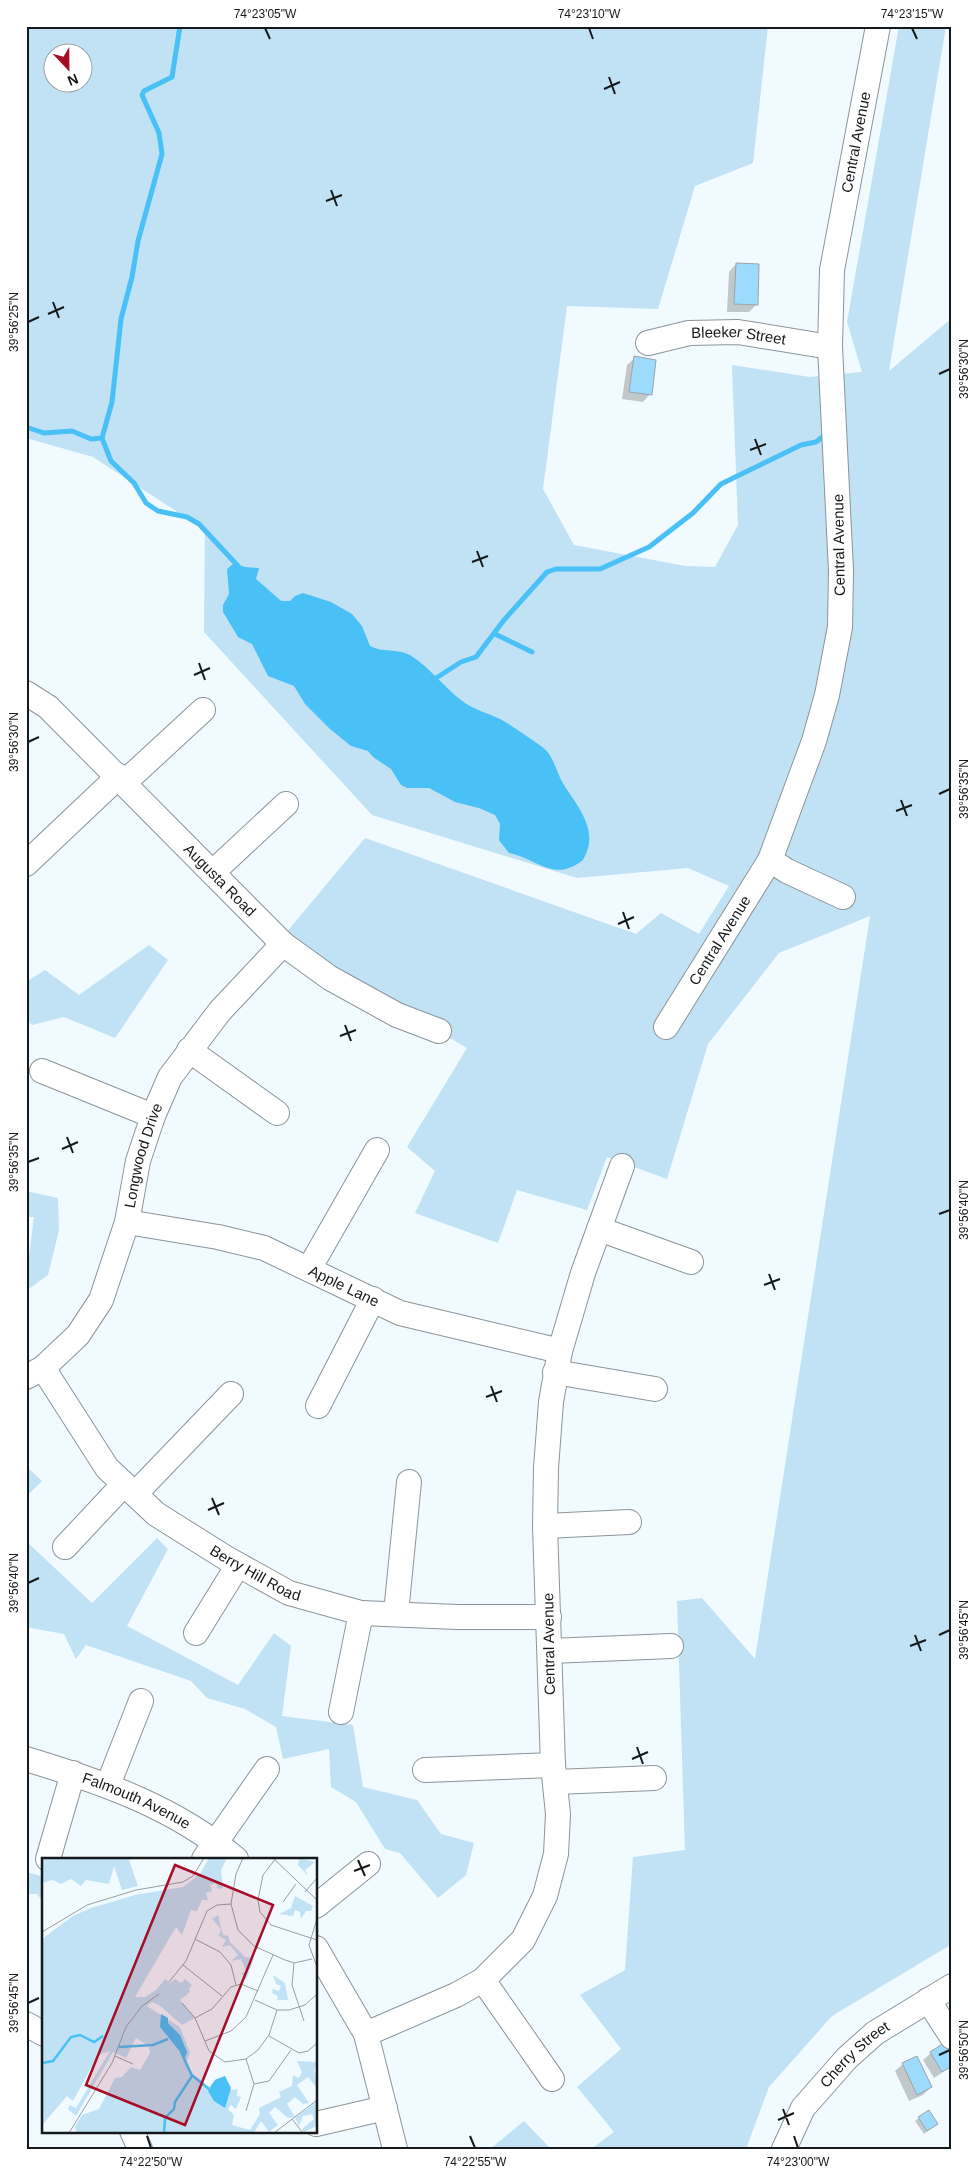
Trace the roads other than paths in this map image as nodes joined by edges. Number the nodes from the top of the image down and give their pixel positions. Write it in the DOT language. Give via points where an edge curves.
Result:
graph roads {
  1 [pos="878,26"];
  2 [pos="648,343"];
  3 [pos="830,347"];
  4 [pos="26,693"];
  5 [pos="203,710"];
  6 [pos="122,779"];
  7 [pos="286,804"];
  8 [pos="770,860"];
  9 [pos="26,864"];
  10 [pos="213,872"];
  11 [pos="843,897"];
  12 [pos="283,944"];
  13 [pos="666,1027"];
  14 [pos="439,1031"];
  15 [pos="189,1050"];
  16 [pos="42,1070"];
  17 [pos="276,1113"];
  18 [pos="153,1116"];
  19 [pos="377,1150"];
  20 [pos="622,1166"];
  21 [pos="127,1222"];
  22 [pos="598,1229"];
  23 [pos="691,1262"];
  24 [pos="309,1269"];
  25 [pos="373,1299"];
  26 [pos="558,1362"];
  27 [pos="35,1373"];
  28 [pos="655,1389"];
  29 [pos="231,1394"];
  30 [pos="318,1406"];
  31 [pos="409,1482"];
  32 [pos="130,1489"];
  33 [pos="629,1522"];
  34 [pos="545,1526"];
  35 [pos="65,1547"];
  36 [pos="238,1565"];
  37 [pos="361,1613"];
  38 [pos="396,1613"];
  39 [pos="549,1617"];
  40 [pos="196,1633"];
  41 [pos="670,1646"];
  42 [pos="550,1651"];
  43 [pos="141,1702"];
  44 [pos="341,1712"];
  45 [pos="26,1759"];
  46 [pos="268,1769"];
  47 [pos="425,1770"];
  48 [pos="73,1773"];
  49 [pos="554,1774"];
  50 [pos="654,1778"];
  51 [pos="108,1785"];
  52 [pos="210,1850"];
  53 [pos="48,1858"];
  54 [pos="233,1858"];
  55 [pos="368,1864"];
  56 [pos="318,1904"];
  57 [pos="320,1959"];
  58 [pos="483,1980"];
  59 [pos="952,1986"];
  60 [pos="928,2000"];
  61 [pos="26,2024"];
  62 [pos="42,2033"];
  63 [pos="366,2034"];
  64 [pos="952,2037"];
  65 [pos="552,2079"];
  66 [pos="385,2108"];
  67 [pos="318,2124"];
  68 [pos="132,2132"];
  69 [pos="140,2149"];
  70 [pos="395,2149"];
  71 [pos="784,2149"];
  1 -- 3 [label="street, Central Avenue" via="832,270"];
  2 -- 3 [label="street, Bleeker Street" via="689,332 738,332"];
  3 -- 8 [label="street, Central Avenue" via="841,571 840,627 814,741"];
  4 -- 6 [label="street, Augusta Road" via="48,707"];
  5 -- 6 [label="street"];
  6 -- 9 [label="street"];
  6 -- 10 [label="street, Augusta Road"];
  7 -- 10 [label="street"];
  8 -- 11 [label="street"];
  8 -- 13 [label="street, Central Avenue"];
  10 -- 12 [label="street, Augusta Road"];
  12 -- 14 [label="street, Augusta Road" via="330,978 398,1015"];
  12 -- 15 [label="street, Longwood Drive" via="220,1011"];
  15 -- 17 [label="street"];
  15 -- 18 [label="street, Longwood Drive" via="170,1077"];
  16 -- 18 [label="street"];
  18 -- 21 [label="street, Longwood Drive" via="138,1161"];
  19 -- 24 [label="street"];
  20 -- 22 [label="street, Central Avenue"];
  21 -- 24 [label="street, Apple Lane" via="264,1248"];
  21 -- 27 [label="street, Longwood Drive" via="101,1300 78,1335"];
  22 -- 23 [label="street"];
  22 -- 26 [label="street, Central Avenue"];
  24 -- 25 [label="street, Apple Lane"];
  25 -- 26 [label="street, Apple Lane" via="400,1313"];
  25 -- 30 [label="street"];
  26 -- 28 [label="street, Apple Lane"];
  26 -- 34 [label="street, Central Avenue" via="546,1468"];
  27 -- 32 [label="street, Berry Hill Road" via="107,1468"];
  29 -- 32 [label="street"];
  31 -- 38 [label="street"];
  32 -- 35 [label="street"];
  32 -- 36 [label="street, Berry Hill Road" via="156,1514"];
  33 -- 34 [label="street"];
  34 -- 39 [label="street, Central Avenue"];
  36 -- 37 [label="street, Berry Hill Road" via="289,1593"];
  36 -- 40 [label="street"];
  37 -- 38 [label="street, Berry Hill Road"];
  37 -- 44 [label="street"];
  38 -- 39 [label="street, Berry Hill Road"];
  39 -- 42 [label="street, Central Avenue"];
  41 -- 42 [label="street"];
  42 -- 49 [label="street, Central Avenue"];
  43 -- 51 [label="street"];
  45 -- 48 [label="street, Falmouth Avenue"];
  46 -- 52 [label="street"];
  47 -- 49 [label="street"];
  48 -- 51 [label="street, Falmouth Avenue"];
  48 -- 53 [label="street"];
  49 -- 50 [label="street"];
  49 -- 58 [label="street, Central Avenue" via="558,1814 556,1854 545,1896 523,1940"];
  51 -- 52 [label="street, Falmouth Avenue" via="140,1798"];
  52 -- 54 [label="street, Falmouth Avenue"];
  55 -- 56 [label="street"];
  57 -- 63 [label="street"];
  58 -- 63 [label="street, Central Avenue"];
  58 -- 65 [label="street"];
  59 -- 60 [label="street, Cherry Street"];
  60 -- 64 [label="street"];
  60 -- 71 [label="street, Cherry Street" via="874,2033 847,2058 803,2108"];
  61 -- 62 [label="street"];
  63 -- 66 [label="street"];
  66 -- 67 [label="street"];
  66 -- 70 [label="street"];
  68 -- 69 [label="street"];
}
